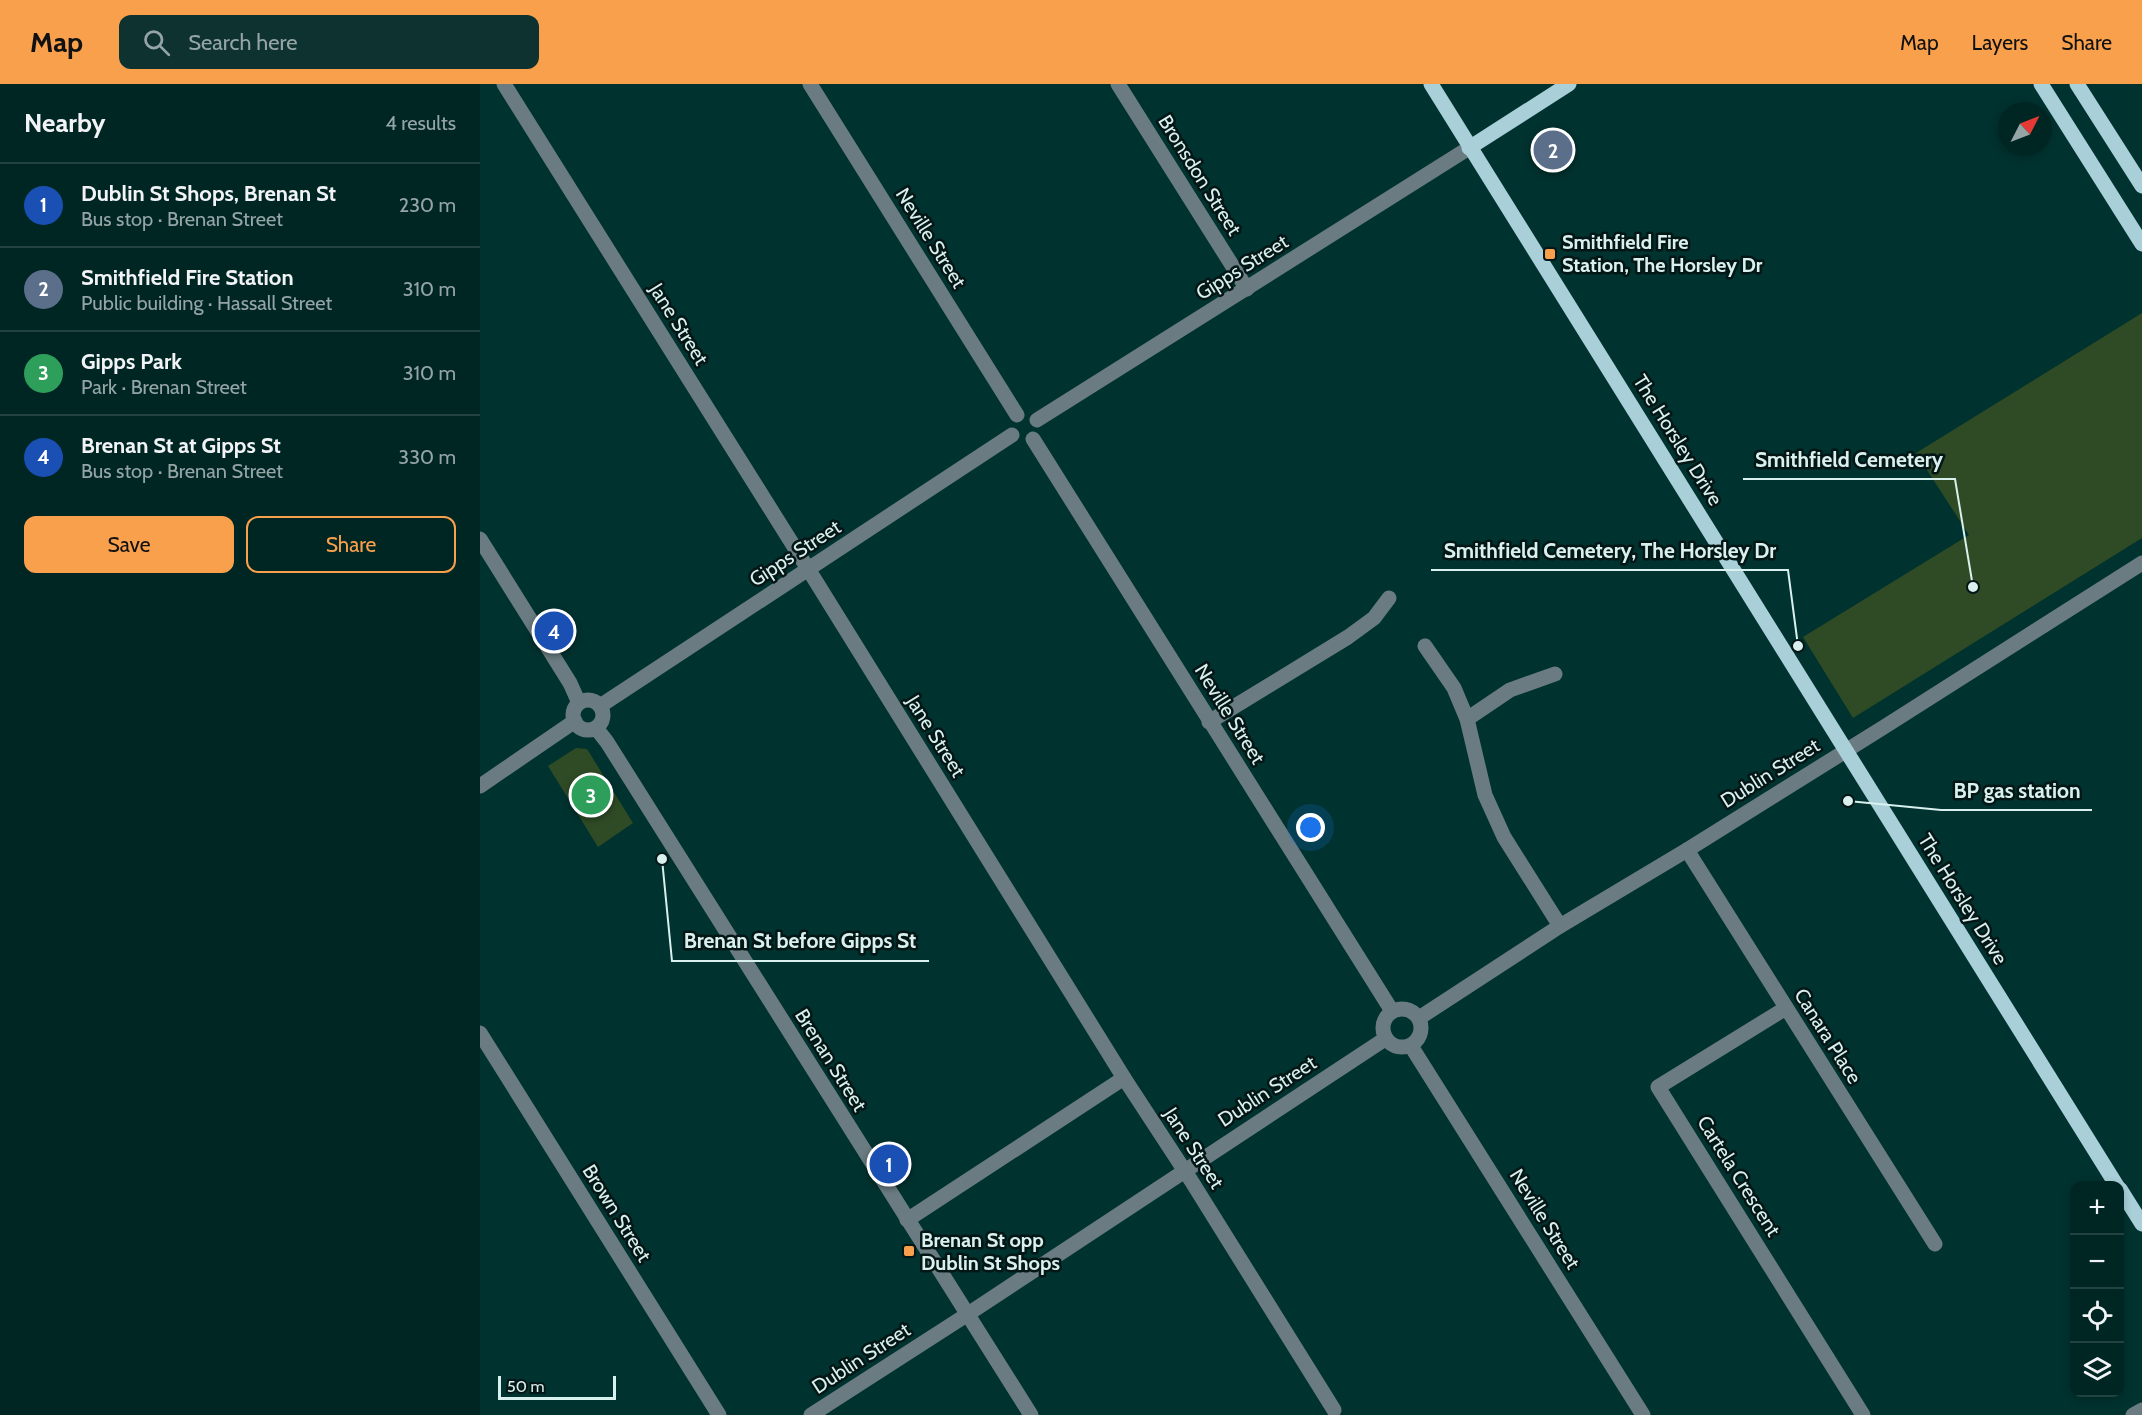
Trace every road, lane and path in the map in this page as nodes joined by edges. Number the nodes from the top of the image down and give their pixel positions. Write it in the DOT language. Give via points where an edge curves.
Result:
graph roads {
  1 [pos="504,84"];
  2 [pos="810,84"];
  3 [pos="1118,84"];
  4 [pos="1431,84"];
  5 [pos="1569,84"];
  6 [pos="2041,84"];
  7 [pos="2077,84"];
  8 [pos="1469,148"];
  9 [pos="2142,186"];
  10 [pos="2142,244"];
  11 [pos="1247,289"];
  12 [pos="1017,414"];
  13 [pos="1037,420"];
  14 [pos="1012,435"];
  15 [pos="1033,439"];
  16 [pos="480,539"];
  17 [pos="2142,563"];
  18 [pos="808,569"];
  19 [pos="1389,598"];
  20 [pos="1425,646"];
  21 [pos="1555,674"];
  22 [pos="579,703"];
  23 [pos="600,706"];
  24 [pos="1467,719"];
  25 [pos="575,722"];
  26 [pos="1209,722"];
  27 [pos="596,728"];
  28 [pos="1847,750"];
  29 [pos="480,786"];
  30 [pos="1687,850"];
  31 [pos="1560,926"];
  32 [pos="1786,1008"];
  33 [pos="1392,1011"];
  34 [pos="1419,1018"];
  35 [pos="480,1032"];
  36 [pos="1385,1039"];
  37 [pos="1411,1046"];
  38 [pos="1124,1078"];
  39 [pos="1184,1170"];
  40 [pos="2114,1181"];
  41 [pos="2124,1196"];
  42 [pos="907,1220"];
  43 [pos="2142,1224"];
  44 [pos="1935,1244"];
  45 [pos="968,1314"];
  46 [pos="1334,1410"];
  47 [pos="2142,1410"];
  48 [pos="719,1415"];
  49 [pos="811,1415"];
  50 [pos="1031,1415"];
  51 [pos="1643,1415"];
  52 [pos="1863,1415"];
  53 [pos="2133,1415"];
  1 -- 18 [label="street, Jane Street"];
  2 -- 12 [label="street, Neville Street"];
  3 -- 11 [label="street, Bronsdon Street"];
  4 -- 8 [label="main road, The Horsley Drive"];
  5 -- 8 [label="main road"];
  6 -- 10 [label="main road"];
  7 -- 9 [label="main road"];
  8 -- 11 [label="street, Gipps Street"];
  8 -- 28 [label="main road, The Horsley Drive"];
  11 -- 13 [label="street, Gipps Street"];
  12 -- 13 [label="street" via="1028,413"];
  12 -- 14 [label="street" via="1011,423"];
  13 -- 15 [label="street" via="1039,429"];
  14 -- 15 [label="street" via="1022,441"];
  14 -- 18 [label="street, Gipps Street"];
  15 -- 26 [label="street, Neville Street"];
  16 -- 22 [label="street" via="570,682"];
  17 -- 28 [label="street, Dublin Street"];
  18 -- 23 [label="street, Gipps Street"];
  18 -- 38 [label="street, Jane Street"];
  19 -- 26 [label="street" via="1374,618 1348,637"];
  20 -- 24 [label="street" via="1454,688"];
  21 -- 24 [label="street" via="1510,690"];
  22 -- 23 [label="street" via="590,700"];
  22 -- 25 [label="street"];
  23 -- 27 [label="street" via="603,719"];
  24 -- 31 [label="street" via="1485,795 1504,837"];
  25 -- 27 [label="street" via="584,729"];
  25 -- 29 [label="street"];
  26 -- 33 [label="street, Neville Street"];
  27 -- 42 [label="street, Brenan Street"];
  28 -- 30 [label="street, Dublin Street"];
  28 -- 40 [label="main road, The Horsley Drive"];
  30 -- 31 [label="street, Dublin Street"];
  30 -- 32 [label="street, Canara Place"];
  31 -- 34 [label="street, Dublin Street"];
  32 -- 44 [label="street, Canara Place"];
  32 -- 52 [label="street, Cartela Crescent" via="1658,1087"];
  33 -- 34 [label="street" via="1405,1008"];
  33 -- 36 [label="street" via="1385,1018"];
  34 -- 37 [label="street" via="1420,1035"];
  35 -- 48 [label="street, Brown Street"];
  36 -- 37 [label="street" via="1399,1048"];
  36 -- 39 [label="street, Dublin Street"];
  37 -- 51 [label="street, Neville Street"];
  38 -- 39 [label="street, Jane Street"];
  38 -- 42 [label="street"];
  39 -- 45 [label="street, Dublin Street"];
  39 -- 46 [label="street, Jane Street"];
  41 -- 43 [label="main road, The Horsley Drive"];
  42 -- 45 [label="street, Brenan Street"];
  45 -- 49 [label="street, Dublin Street"];
  45 -- 50 [label="street, Brenan Street"];
  47 -- 53 [label="street"];
}
